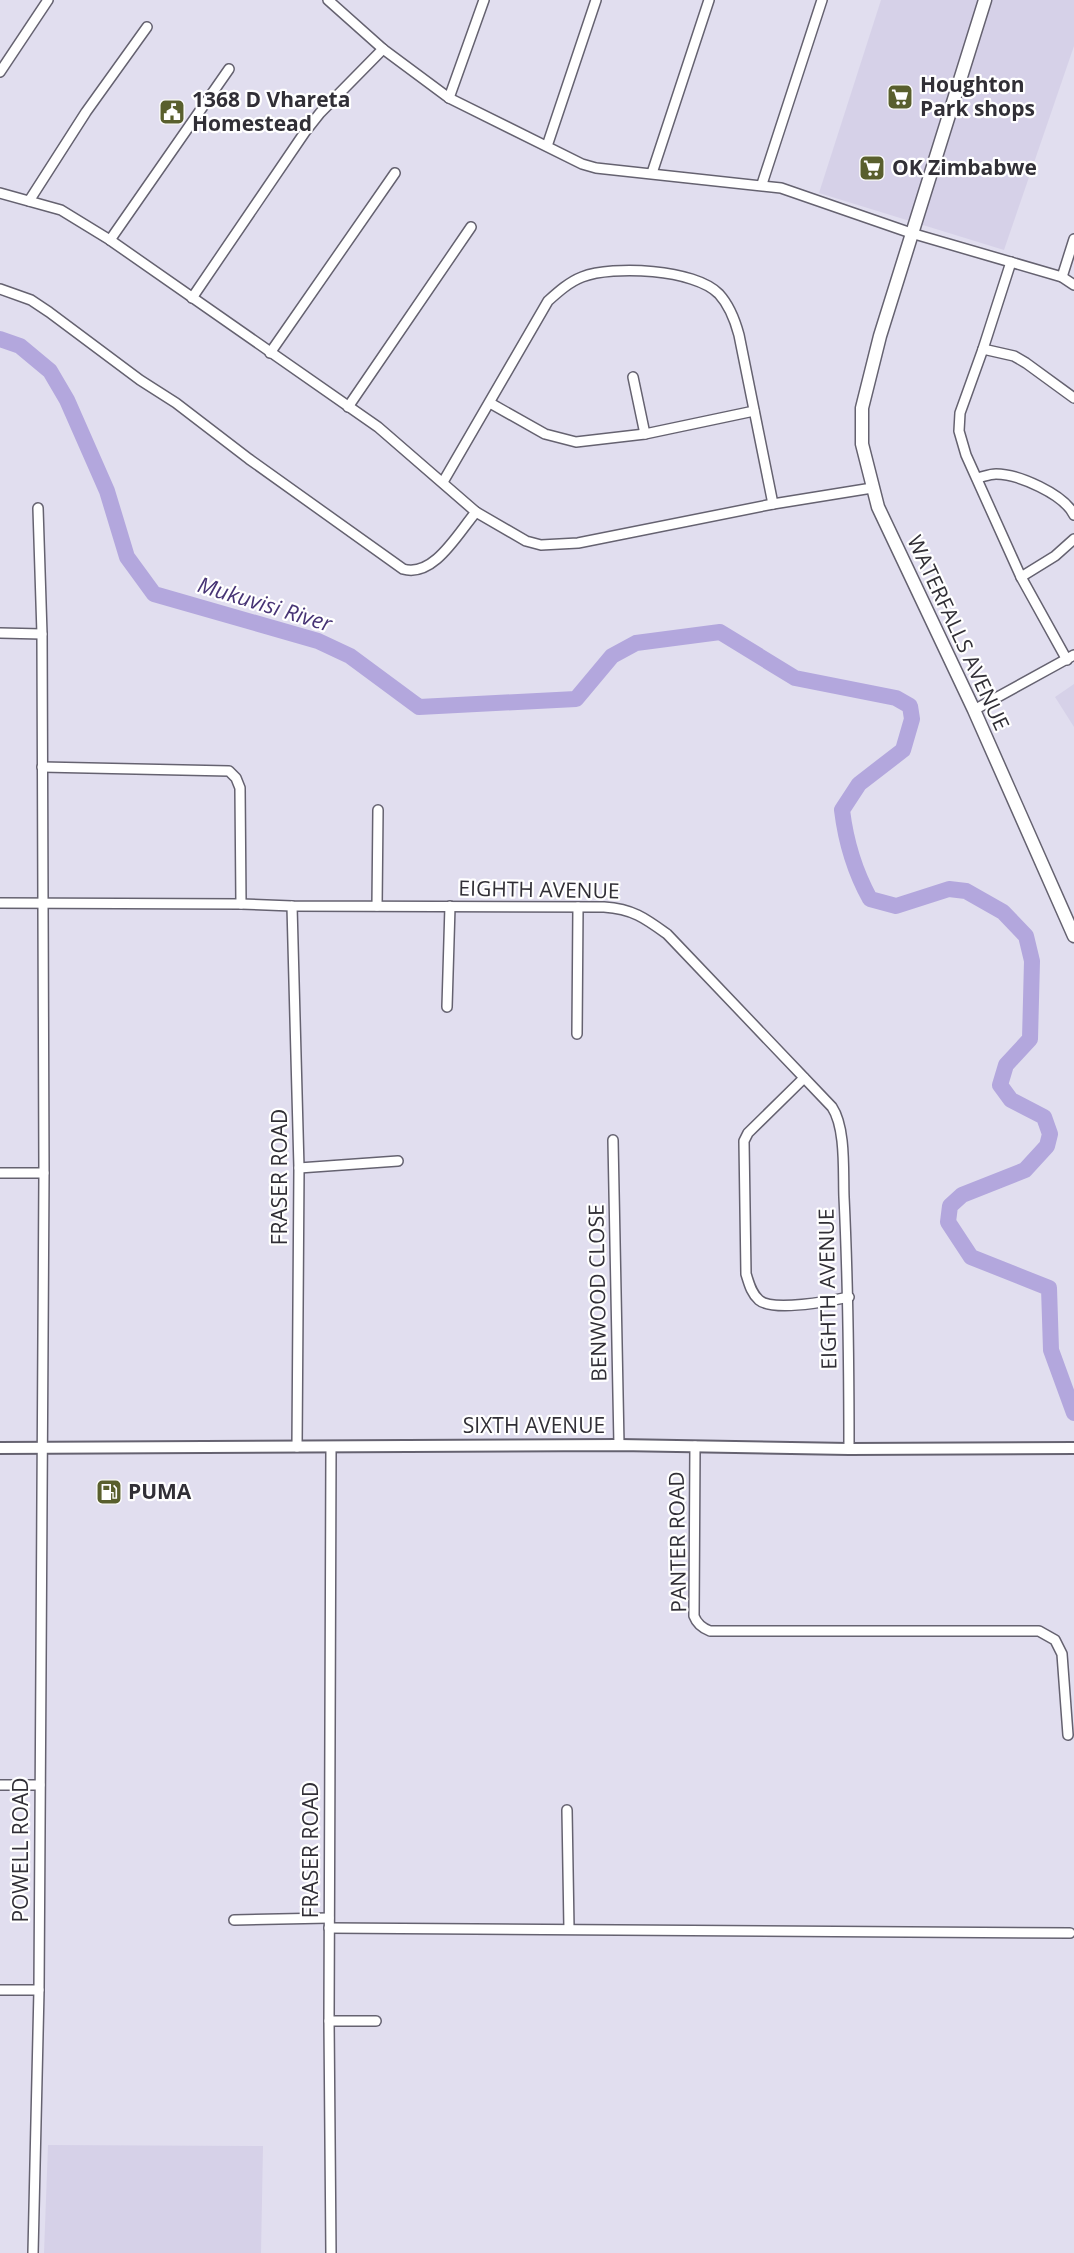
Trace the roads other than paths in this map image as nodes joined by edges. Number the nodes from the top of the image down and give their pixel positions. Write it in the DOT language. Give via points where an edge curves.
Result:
graph roads {
  1 [pos="48,0"];
  2 [pos="484,0"];
  3 [pos="596,0"];
  4 [pos="709,0"];
  5 [pos="822,0"];
  6 [pos="986,0"];
  7 [pos="332,1"];
  8 [pos="147,27"];
  9 [pos="383,50"];
  10 [pos="229,69"];
  11 [pos="0,72"];
  12 [pos="449,98"];
  13 [pos="547,146"];
  14 [pos="395,173"];
  15 [pos="652,173"];
  16 [pos="762,184"];
  17 [pos="0,193"];
  18 [pos="29,201"];
  19 [pos="471,227"];
  20 [pos="911,233"];
  21 [pos="1074,239"];
  22 [pos="110,240"];
  23 [pos="1011,262"];
  24 [pos="1062,277"];
  25 [pos="1074,285"];
  26 [pos="0,289"];
  27 [pos="192,298"];
  28 [pos="983,349"];
  29 [pos="270,353"];
  30 [pos="633,377"];
  31 [pos="1074,398"];
  32 [pos="490,403"];
  33 [pos="348,407"];
  34 [pos="754,411"];
  35 [pos="645,434"];
  36 [pos="977,478"];
  37 [pos="443,482"];
  38 [pos="872,488"];
  39 [pos="773,504"];
  40 [pos="38,508"];
  41 [pos="476,512"];
  42 [pos="1074,515"];
  43 [pos="1074,539"];
  44 [pos="1021,577"];
  45 [pos="0,633"];
  46 [pos="42,634"];
  47 [pos="1071,658"];
  48 [pos="974,710"];
  49 [pos="42,768"];
  50 [pos="378,810"];
  51 [pos="44,902"];
  52 [pos="0,903"];
  53 [pos="240,904"];
  54 [pos="292,906"];
  55 [pos="377,906"];
  56 [pos="450,906"];
  57 [pos="578,908"];
  58 [pos="1074,936"];
  59 [pos="447,1007"];
  60 [pos="577,1034"];
  61 [pos="804,1078"];
  62 [pos="613,1140"];
  63 [pos="398,1161"];
  64 [pos="299,1168"];
  65 [pos="0,1173"];
  66 [pos="44,1173"];
  67 [pos="849,1298"];
  68 [pos="619,1445"];
  69 [pos="694,1446"];
  70 [pos="41,1447"];
  71 [pos="297,1447"];
  72 [pos="331,1447"];
  73 [pos="0,1448"];
  74 [pos="1071,1448"];
  75 [pos="849,1449"];
  76 [pos="1068,1735"];
  77 [pos="0,1785"];
  78 [pos="40,1785"];
  79 [pos="567,1810"];
  80 [pos="234,1920"];
  81 [pos="329,1923"];
  82 [pos="569,1929"];
  83 [pos="1071,1933"];
  84 [pos="0,1990"];
  85 [pos="39,1990"];
  86 [pos="329,2020"];
  87 [pos="376,2021"];
  88 [pos="33,2253"];
  89 [pos="331,2253"];
  1 -- 11 [label="street"];
  2 -- 12 [label="street"];
  3 -- 13 [label="street"];
  4 -- 15 [label="street"];
  5 -- 16 [label="street"];
  6 -- 20 [label="main road, WATERFALLS AVENUE"];
  7 -- 9 [label="street"];
  8 -- 18 [label="street"];
  9 -- 12 [label="street"];
  9 -- 27 [label="street" via="305,132"];
  10 -- 22 [label="street"];
  12 -- 13 [label="street"];
  13 -- 15 [label="street" via="596,168"];
  14 -- 29 [label="street"];
  15 -- 16 [label="street"];
  16 -- 20 [label="street"];
  17 -- 18 [label="street"];
  18 -- 22 [label="street" via="61,210"];
  19 -- 33 [label="street"];
  20 -- 23 [label="street"];
  20 -- 38 [label="main road, WATERFALLS AVENUE" via="865,389 862,444"];
  21 -- 24 [label="street"];
  22 -- 27 [label="street"];
  23 -- 24 [label="street"];
  23 -- 28 [label="street"];
  24 -- 25 [label="street"];
  26 -- 41 [label="street" via="31,300 49,312 403,569 419,571 433,564"];
  27 -- 29 [label="street"];
  28 -- 31 [label="street" via="1014,356"];
  28 -- 36 [label="street" via="960,413 959,431"];
  29 -- 33 [label="street"];
  30 -- 35 [label="street"];
  32 -- 34 [label="street" via="548,301 581,277 627,269 684,277 704,283 718,293 735,319"];
  32 -- 35 [label="street" via="561,439 585,442"];
  32 -- 37 [label="street"];
  33 -- 37 [label="street" via="400,444"];
  34 -- 35 [label="street"];
  34 -- 39 [label="street"];
  36 -- 42 [label="street" via="994,474 1026,481 1061,498"];
  36 -- 44 [label="street"];
  37 -- 41 [label="street"];
  38 -- 39 [label="street"];
  38 -- 48 [label="main road, WATERFALLS AVENUE"];
  39 -- 41 [label="street" via="560,545 526,541"];
  40 -- 46 [label="street, POWELL ROAD"];
  43 -- 44 [label="street"];
  44 -- 47 [label="street"];
  45 -- 46 [label="street"];
  46 -- 49 [label="street, POWELL ROAD"];
  47 -- 48 [label="street"];
  48 -- 58 [label="main road, WATERFALLS AVENUE"];
  49 -- 51 [label="street, POWELL ROAD"];
  49 -- 53 [label="street" via="229,771 240,788"];
  50 -- 55 [label="street"];
  51 -- 52 [label="street, EIGHTH AVENUE"];
  51 -- 53 [label="street, EIGHTH AVENUE"];
  51 -- 66 [label="street, POWELL ROAD"];
  53 -- 54 [label="street, EIGHTH AVENUE"];
  54 -- 55 [label="street, EIGHTH AVENUE"];
  54 -- 64 [label="street, FRASER ROAD"];
  55 -- 56 [label="street, EIGHTH AVENUE"];
  56 -- 57 [label="street, EIGHTH AVENUE"];
  56 -- 59 [label="street"];
  57 -- 60 [label="street"];
  57 -- 61 [label="street, EIGHTH AVENUE" via="630,910 667,934"];
  61 -- 67 [label="street, EIGHTH AVENUE" via="832,1107 839,1123"];
  61 -- 67 [label="street" via="744,1141 746,1274 752,1291 765,1303 807,1305"];
  62 -- 68 [label="street, BENWOOD CLOSE"];
  63 -- 64 [label="street"];
  64 -- 71 [label="street, FRASER ROAD"];
  65 -- 66 [label="street"];
  66 -- 70 [label="street, POWELL ROAD"];
  67 -- 75 [label="street, EIGHTH AVENUE"];
  68 -- 69 [label="street, SIXTH AVENUE"];
  68 -- 72 [label="street, SIXTH AVENUE"];
  69 -- 75 [label="street, SIXTH AVENUE"];
  69 -- 76 [label="street, PANTER ROAD" via="694,1616 700,1625 710,1630 1039,1631 1055,1640 1062,1654"];
  70 -- 71 [label="street, SIXTH AVENUE"];
  70 -- 73 [label="street, SIXTH AVENUE"];
  70 -- 78 [label="street, POWELL ROAD"];
  71 -- 72 [label="street, SIXTH AVENUE"];
  72 -- 81 [label="street, FRASER ROAD"];
  74 -- 75 [label="street, SIXTH AVENUE"];
  77 -- 78 [label="street"];
  78 -- 85 [label="street, POWELL ROAD"];
  79 -- 82 [label="street"];
  80 -- 81 [label="street"];
  81 -- 82 [label="street"];
  81 -- 86 [label="street, FRASER ROAD"];
  82 -- 83 [label="street"];
  84 -- 85 [label="street"];
  85 -- 88 [label="street, POWELL ROAD"];
  86 -- 87 [label="street"];
  86 -- 89 [label="street, FRASER ROAD"];
}
